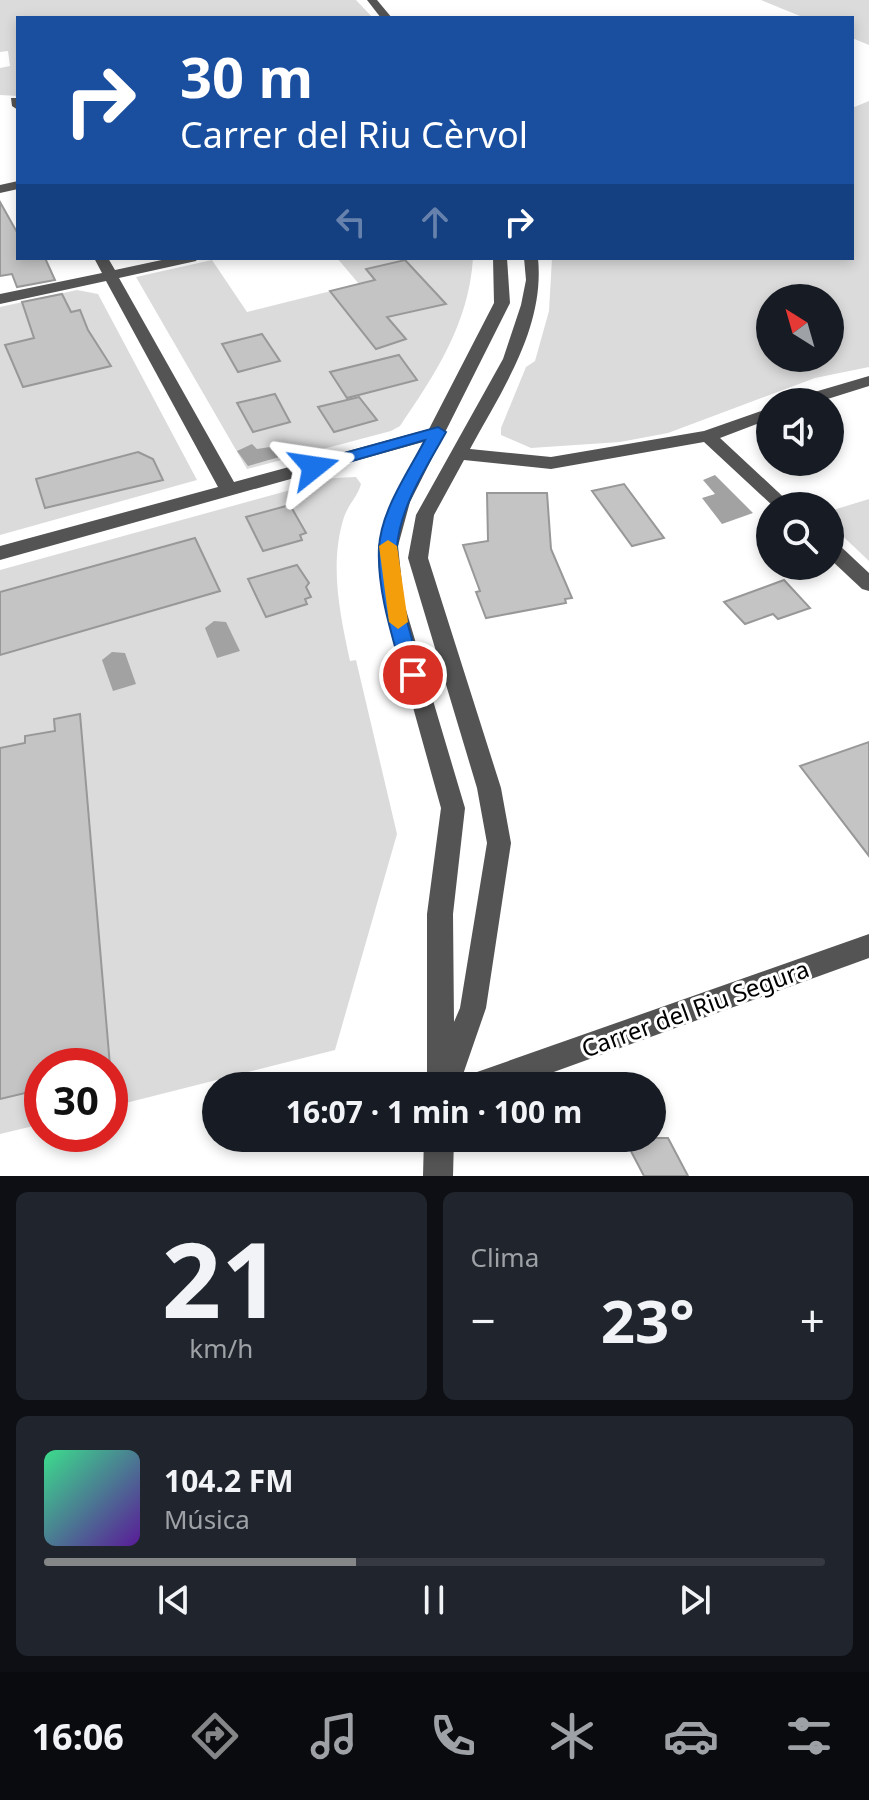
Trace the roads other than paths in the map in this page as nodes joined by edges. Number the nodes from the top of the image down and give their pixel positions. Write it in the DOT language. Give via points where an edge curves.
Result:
graph roads {
  1 [pos="372,0"];
  2 [pos="385,16"];
  3 [pos="102,260"];
  4 [pos="182,260"];
  5 [pos="500,260"];
  6 [pos="531,260"];
  7 [pos="111,275"];
  8 [pos="0,299"];
  9 [pos="869,381"];
  10 [pos="844,389"];
  11 [pos="756,418"];
  12 [pos="438,432"];
  13 [pos="708,436"];
  14 [pos="461,454"];
  15 [pos="229,490"];
  16 [pos="769,492"];
  17 [pos="0,553"];
  18 [pos="844,561"];
  19 [pos="869,584"];
  20 [pos="869,946"];
  21 [pos="443,1072"];
  22 [pos="448,1072"];
  23 [pos="516,1072"];
  24 [pos="439,1152"];
  25 [pos="438,1176"];
  1 -- 2 [label="street"];
  3 -- 7 [label="street"];
  4 -- 7 [label="street"];
  5 -- 12 [label="street" via="502,303"];
  6 -- 14 [label="street" via="529,305 511,359"];
  7 -- 8 [label="street"];
  7 -- 15 [label="street"];
  9 -- 10 [label="street"];
  11 -- 13 [label="street"];
  12 -- 15 [label="street"];
  12 -- 21 [label="street" via="401,502 388,546 394,603 453,808 440,914"];
  13 -- 14 [label="street" via="551,463"];
  13 -- 16 [label="street"];
  14 -- 22 [label="street" via="425,515 418,558 489,788 499,843 473,1008"];
  15 -- 17 [label="street"];
  18 -- 19 [label="street"];
  20 -- 23 [label="street, Carrer del Riu Segura"];
  24 -- 25 [label="street"];
}
